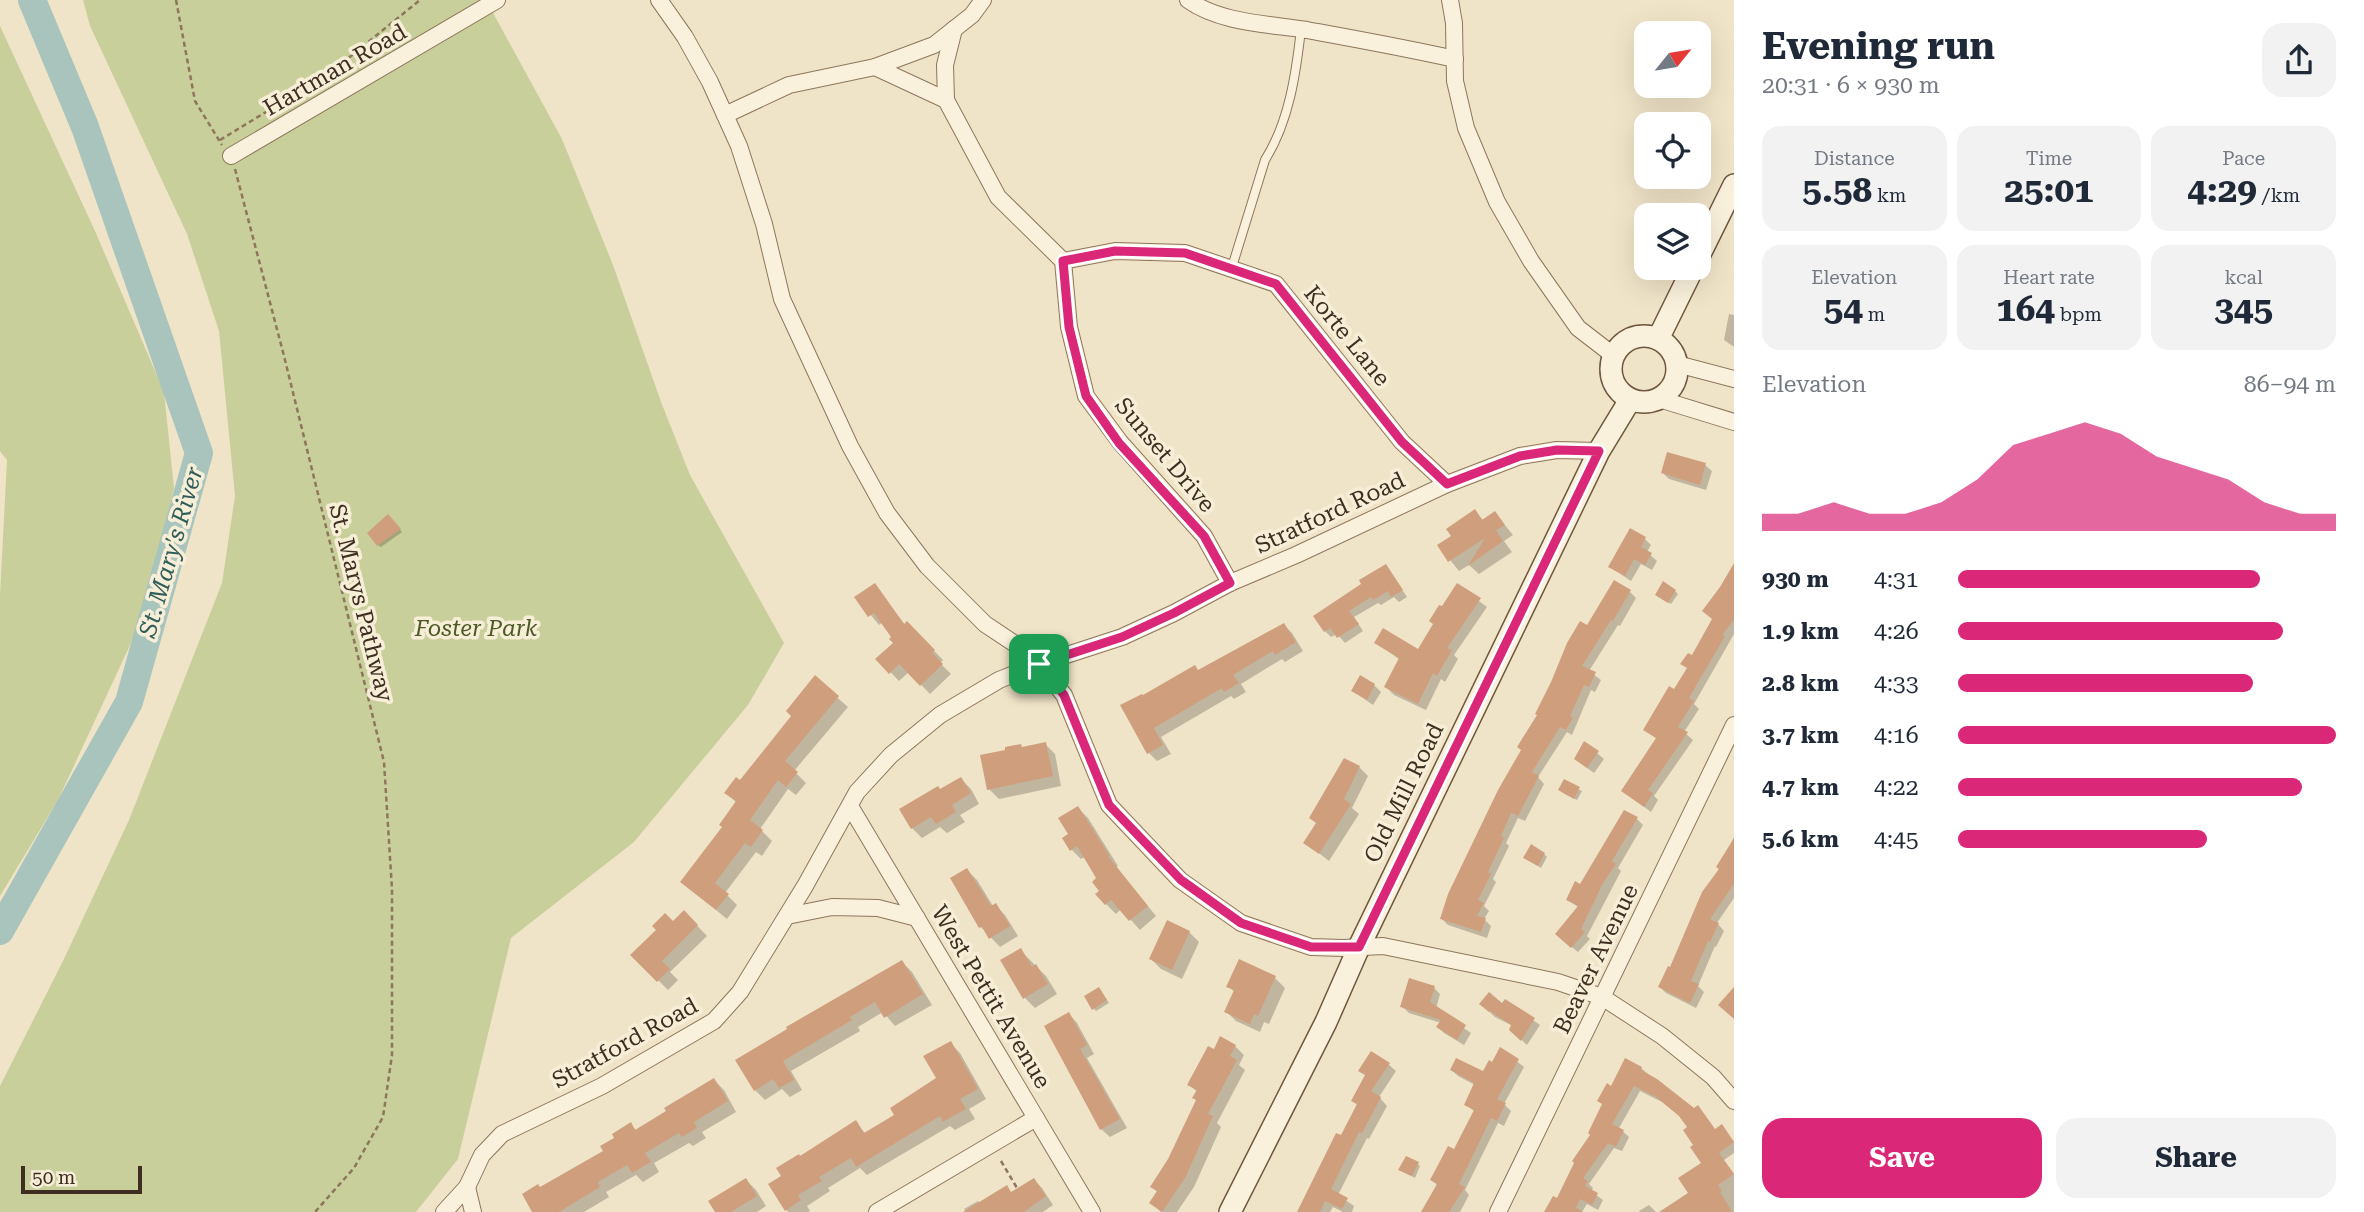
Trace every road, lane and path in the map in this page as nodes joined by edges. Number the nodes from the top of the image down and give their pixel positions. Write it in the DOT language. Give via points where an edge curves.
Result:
graph roads {
  1 [pos="176,0"];
  2 [pos="420,0"];
  3 [pos="496,0"];
  4 [pos="659,0"];
  5 [pos="983,0"];
  6 [pos="1188,0"];
  7 [pos="1450,0"];
  8 [pos="954,29"];
  9 [pos="1301,29"];
  10 [pos="1455,59"];
  11 [pos="875,67"];
  12 [pos="946,100"];
  13 [pos="725,115"];
  14 [pos="218,140"];
  15 [pos="231,156"];
  16 [pos="1734,185"];
  17 [pos="1711,232"];
  18 [pos="1063,261"];
  19 [pos="1232,268"];
  20 [pos="1687,280"];
  21 [pos="1658,339"];
  22 [pos="1614,355"];
  23 [pos="1677,364"];
  24 [pos="1734,379"];
  25 [pos="1659,399"];
  26 [pos="1630,400"];
  27 [pos="1734,422"];
  28 [pos="1599,451"];
  29 [pos="1447,484"];
  30 [pos="1230,583"];
  31 [pos="1039,664"];
  32 [pos="1732,734"];
  33 [pos="850,806"];
  34 [pos="787,916"];
  35 [pos="917,918"];
  36 [pos="1359,947"];
  37 [pos="1602,997"];
  38 [pos="1734,1101"];
  39 [pos="1036,1118"];
  40 [pos="1001,1161"];
  41 [pos="467,1187"];
  42 [pos="1017,1188"];
  43 [pos="315,1212"];
  44 [pos="444,1212"];
  45 [pos="473,1212"];
  46 [pos="877,1212"];
  47 [pos="1092,1212"];
  48 [pos="1230,1212"];
  49 [pos="1498,1212"];
  1 -- 14 [label="path, St. Marys Pathway" via="195,101"];
  2 -- 14 [label="path" via="330,73"];
  3 -- 15 [label="street, Hartman Road"];
  4 -- 13 [label="street" via="685,37"];
  5 -- 8 [label="street"];
  6 -- 9 [label="street" via="1231,18"];
  7 -- 10 [label="street"];
  8 -- 11 [label="street" via="934,45"];
  8 -- 12 [label="street" via="945,65"];
  9 -- 10 [label="street"];
  9 -- 19 [label="lane" via="1288,104 1265,160"];
  10 -- 22 [label="street" via="1466,128 1497,202 1578,328"];
  11 -- 12 [label="street"];
  11 -- 13 [label="street" via="789,85"];
  12 -- 18 [label="street" via="998,197"];
  13 -- 31 [label="street" via="764,224 782,299 850,446 887,513 927,566 985,624"];
  14 -- 15 [label="path, St. Marys Pathway"];
  15 -- 43 [label="path, St. Marys Pathway" via="384,762 391,889 392,1055 383,1116 354,1168"];
  16 -- 17 [label="main road"];
  18 -- 19 [label="street, Korte Lane" via="1115,251 1185,253"];
  18 -- 30 [label="street, Sunset Drive" via="1069,327 1086,396 1119,443 1204,536"];
  19 -- 29 [label="street, Korte Lane" via="1276,284 1402,442"];
  20 -- 21 [label="main road"];
  21 -- 22 [label="main road" via="1632,338"];
  21 -- 23 [label="main road" via="1674,354"];
  22 -- 26 [label="main road" via="1611,376"];
  23 -- 24 [label="street"];
  23 -- 25 [label="main road" via="1674,385"];
  25 -- 26 [label="main road"];
  25 -- 27 [label="street"];
  26 -- 28 [label="main road, Old Mill Road"];
  28 -- 29 [label="street, Stratford Road" via="1557,450 1520,456"];
  28 -- 36 [label="main road, Old Mill Road"];
  29 -- 30 [label="street, Stratford Road"];
  30 -- 31 [label="street, Stratford Road" via="1122,637"];
  31 -- 33 [label="street, Stratford Road" via="999,680 940,715 891,755"];
  31 -- 36 [label="street" via="1064,695 1109,805 1181,880 1241,923 1311,947"];
  32 -- 37 [label="street, Beaver Avenue"];
  33 -- 34 [label="street, Stratford Road"];
  33 -- 35 [label="street, West Pettit Avenue"];
  34 -- 35 [label="street" via="832,907 878,908"];
  34 -- 41 [label="street, Stratford Road" via="740,992 714,1021 601,1086 502,1134 482,1155"];
  35 -- 39 [label="street, West Pettit Avenue"];
  36 -- 37 [label="street" via="1383,946 1472,964 1559,982"];
  36 -- 48 [label="main road, Old Mill Road"];
  37 -- 38 [label="street" via="1682,1052"];
  37 -- 49 [label="street, Beaver Avenue"];
  39 -- 46 [label="street"];
  39 -- 47 [label="street, West Pettit Avenue"];
  40 -- 42 [label="path"];
  41 -- 44 [label="street, Stratford Road"];
  41 -- 45 [label="street"];
}
